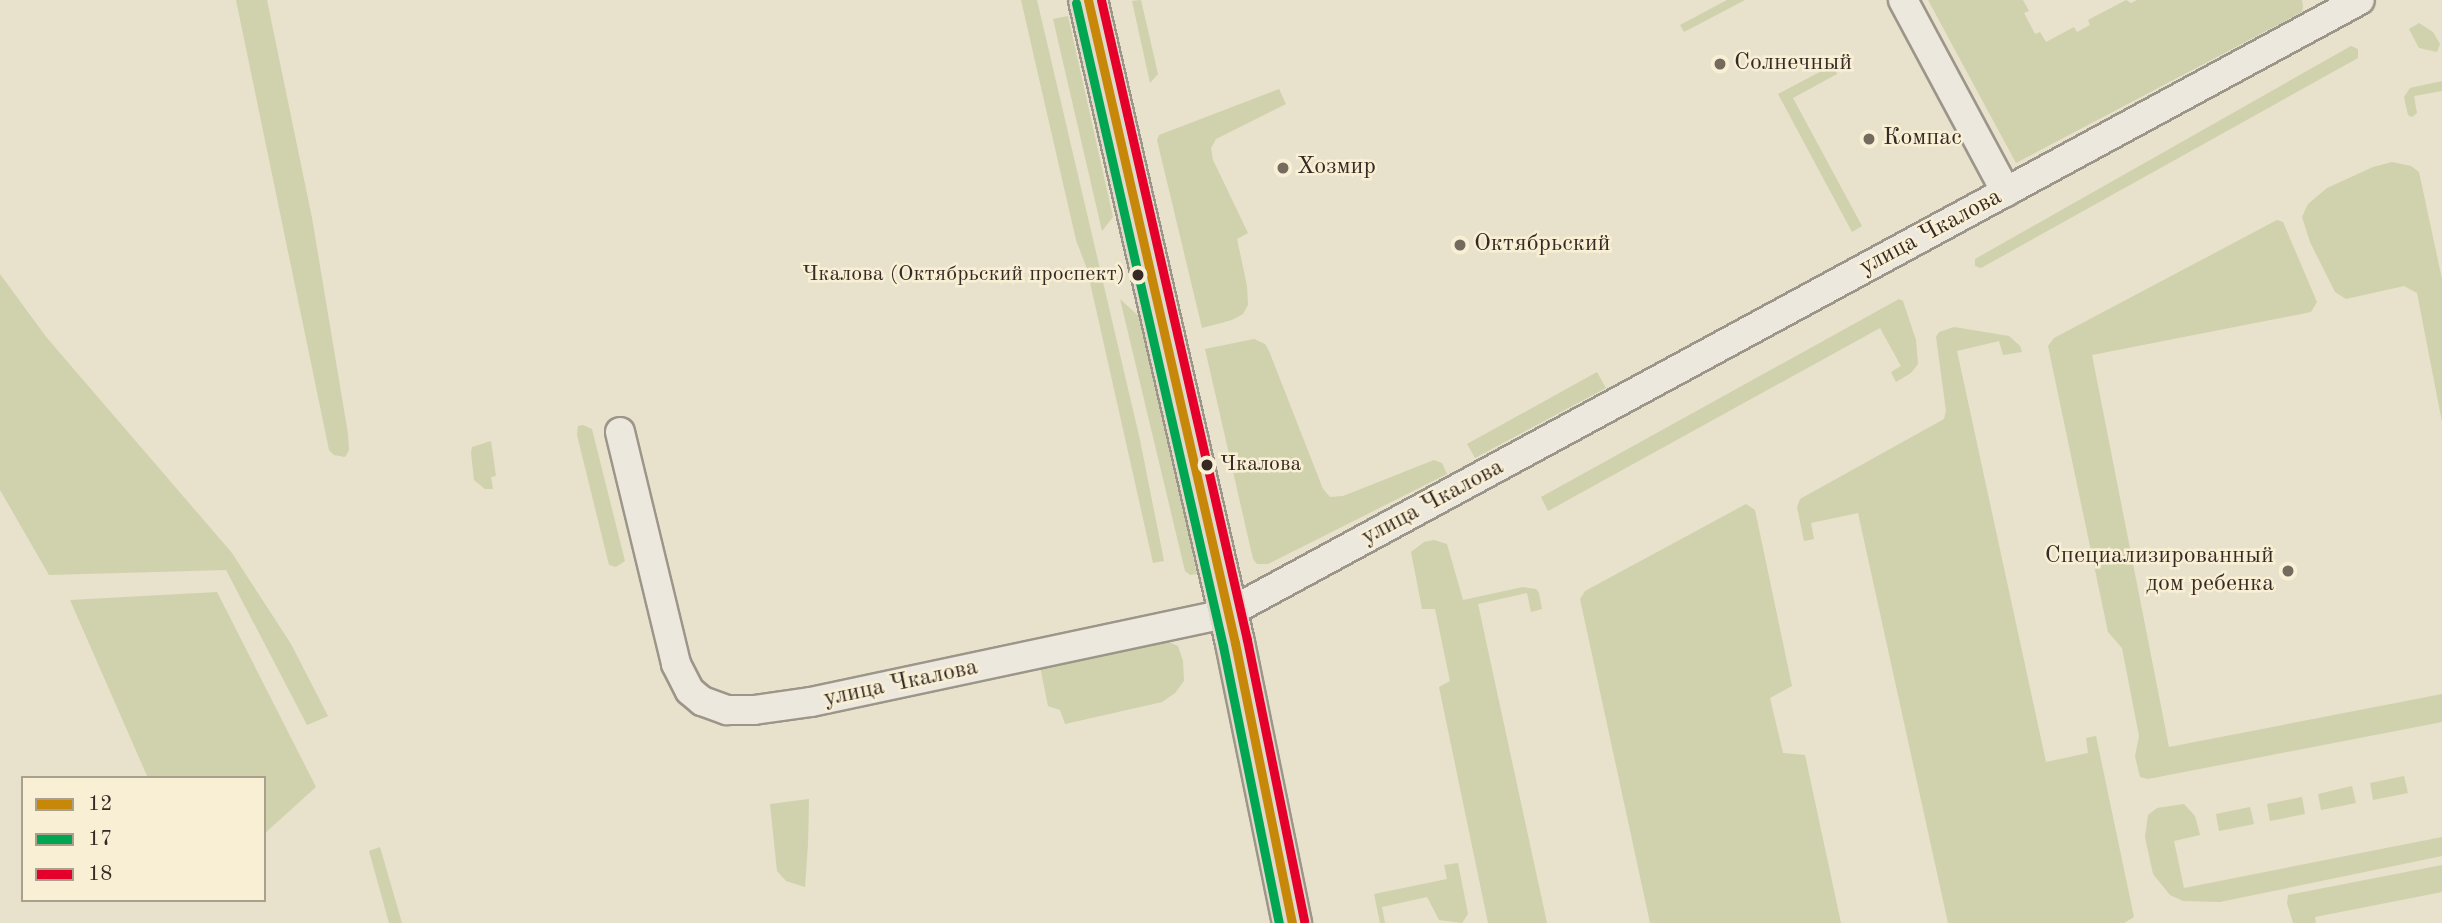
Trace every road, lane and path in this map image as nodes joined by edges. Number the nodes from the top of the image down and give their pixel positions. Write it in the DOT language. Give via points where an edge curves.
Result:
graph roads {
  1 [pos="1088,0"];
  2 [pos="1903,0"];
  3 [pos="2360,0"];
  4 [pos="2006,192"];
  5 [pos="620,432"];
  6 [pos="1228,613"];
  7 [pos="1292,923"];
  1 -- 6 [label="main road"];
  2 -- 4 [label="street"];
  3 -- 4 [label="street, улица Чкалова"];
  4 -- 6 [label="street, улица Чкалова"];
  5 -- 6 [label="street, улица Чкалова" via="676,664 690,691 727,710 811,702"];
  6 -- 7 [label="main road"];
}
